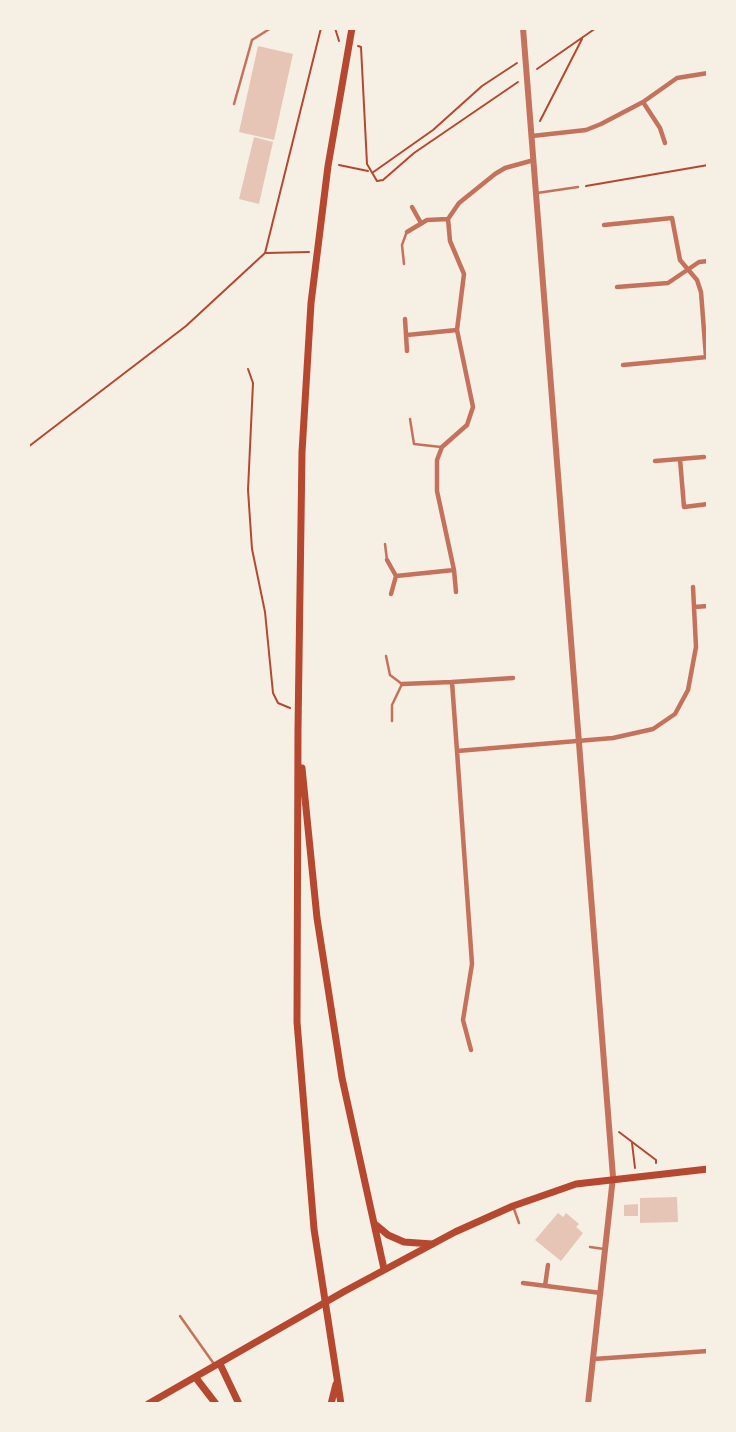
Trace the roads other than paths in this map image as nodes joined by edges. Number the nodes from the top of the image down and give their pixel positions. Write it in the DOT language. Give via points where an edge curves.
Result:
graph roads {
  1 [pos="271,28"];
  2 [pos="352,28"];
  3 [pos="523,28"];
  4 [pos="708,73"];
  5 [pos="643,102"];
  6 [pos="234,104"];
  7 [pos="532,136"];
  8 [pos="665,143"];
  9 [pos="534,160"];
  10 [pos="578,187"];
  11 [pos="537,192"];
  12 [pos="412,207"];
  13 [pos="448,219"];
  14 [pos="421,222"];
  15 [pos="604,225"];
  16 [pos="407,232"];
  17 [pos="708,261"];
  18 [pos="404,264"];
  19 [pos="689,269"];
  20 [pos="617,287"];
  21 [pos="405,319"];
  22 [pos="457,330"];
  23 [pos="407,335"];
  24 [pos="407,351"];
  25 [pos="707,357"];
  26 [pos="624,365"];
  27 [pos="410,419"];
  28 [pos="442,447"];
  29 [pos="704,457"];
  30 [pos="680,459"];
  31 [pos="655,461"];
  32 [pos="708,505"];
  33 [pos="385,544"];
  34 [pos="387,560"];
  35 [pos="454,570"];
  36 [pos="396,576"];
  37 [pos="692,587"];
  38 [pos="456,592"];
  39 [pos="391,594"];
  40 [pos="708,606"];
  41 [pos="694,607"];
  42 [pos="386,656"];
  43 [pos="513,678"];
  44 [pos="452,682"];
  45 [pos="402,684"];
  46 [pos="392,721"];
  47 [pos="298,729"];
  48 [pos="581,740"];
  49 [pos="457,751"];
  50 [pos="471,1050"];
  51 [pos="708,1169"];
  52 [pos="613,1177"];
  53 [pos="513,1206"];
  54 [pos="519,1223"];
  55 [pos="375,1224"];
  56 [pos="432,1244"];
  57 [pos="590,1247"];
  58 [pos="607,1249"];
  59 [pos="548,1265"];
  60 [pos="384,1269"];
  61 [pos="523,1283"];
  62 [pos="545,1286"];
  63 [pos="602,1293"];
  64 [pos="180,1316"];
  65 [pos="708,1351"];
  66 [pos="594,1359"];
  67 [pos="218,1365"];
  68 [pos="196,1378"];
  69 [pos="336,1381"];
  70 [pos="148,1404"];
  71 [pos="216,1404"];
  72 [pos="239,1404"];
  73 [pos="331,1404"];
  74 [pos="341,1404"];
  75 [pos="588,1404"];
  1 -- 6 [label="lane" via="253,40"];
  2 -- 47 [label="main road" via="317,252 302,452"];
  3 -- 7 [label="street"];
  4 -- 5 [label="street" via="677,78"];
  5 -- 7 [label="street" via="586,130"];
  5 -- 8 [label="street"];
  7 -- 9 [label="street"];
  9 -- 11 [label="street"];
  9 -- 13 [label="street" via="495,174 459,203"];
  10 -- 11 [label="lane"];
  11 -- 48 [label="street"];
  12 -- 14 [label="street"];
  13 -- 14 [label="street"];
  13 -- 22 [label="street" via="450,241 464,274"];
  14 -- 16 [label="street"];
  15 -- 19 [label="street" via="673,218 676,249"];
  16 -- 18 [label="lane" via="402,245"];
  17 -- 19 [label="street"];
  19 -- 20 [label="street" via="668,283"];
  19 -- 25 [label="street" via="701,292"];
  21 -- 23 [label="street"];
  22 -- 23 [label="street"];
  22 -- 28 [label="street" via="473,407 467,425"];
  23 -- 24 [label="street"];
  25 -- 26 [label="street"];
  27 -- 28 [label="lane" via="414,444"];
  28 -- 35 [label="street" via="437,460 437,491"];
  29 -- 30 [label="street"];
  30 -- 31 [label="street"];
  30 -- 32 [label="street" via="684,507"];
  33 -- 34 [label="lane"];
  34 -- 36 [label="street"];
  35 -- 36 [label="street"];
  35 -- 38 [label="street"];
  36 -- 39 [label="street"];
  37 -- 41 [label="street"];
  40 -- 41 [label="street"];
  41 -- 48 [label="street" via="694,674 675,714 653,729 633,735"];
  42 -- 45 [label="lane" via="390,675"];
  43 -- 44 [label="street"];
  44 -- 45 [label="street"];
  44 -- 49 [label="street"];
  45 -- 46 [label="lane" via="392,705"];
  47 -- 55 [label="main road" via="317,918 342,1078"];
  47 -- 69 [label="main road" via="297,1023 313,1229"];
  48 -- 49 [label="street"];
  48 -- 52 [label="street"];
  49 -- 50 [label="street" via="472,964 463,1020"];
  51 -- 52 [label="main road"];
  52 -- 53 [label="main road" via="576,1184"];
  52 -- 58 [label="street"];
  53 -- 54 [label="lane"];
  53 -- 56 [label="main road"];
  55 -- 56 [label="main road" via="404,1242"];
  55 -- 60 [label="main road"];
  56 -- 60 [label="main road"];
  57 -- 58 [label="lane"];
  58 -- 63 [label="street"];
  59 -- 62 [label="street"];
  60 -- 67 [label="main road"];
  61 -- 62 [label="street"];
  62 -- 63 [label="street"];
  63 -- 66 [label="street"];
  64 -- 67 [label="lane"];
  65 -- 66 [label="street"];
  66 -- 75 [label="street"];
  67 -- 68 [label="main road"];
  67 -- 72 [label="main road"];
  68 -- 70 [label="main road"];
  68 -- 71 [label="main road"];
  69 -- 73 [label="main road"];
  69 -- 74 [label="main road"];
}
